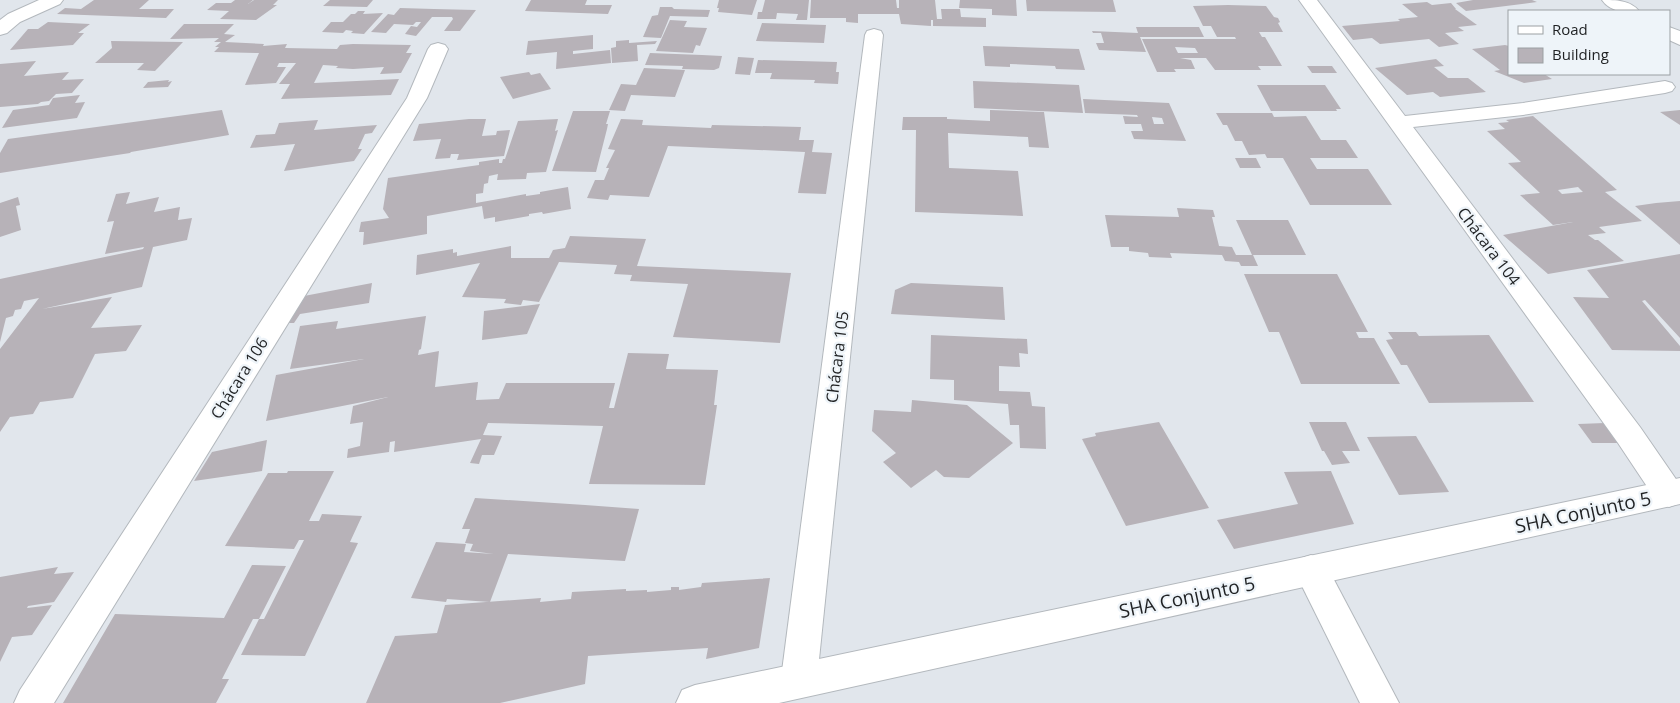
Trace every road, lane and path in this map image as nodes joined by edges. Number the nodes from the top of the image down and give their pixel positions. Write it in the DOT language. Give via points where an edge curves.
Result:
graph roads {
  1 [pos="54,0"];
  2 [pos="1308,0"];
  3 [pos="1611,0"];
  4 [pos="1628,10"];
  5 [pos="0,29"];
  6 [pos="874,35"];
  7 [pos="438,49"];
  8 [pos="1665,87"];
  9 [pos="1397,123"];
  10 [pos="1675,492"];
  11 [pos="1310,570"];
  12 [pos="798,679"];
  13 [pos="33,703"];
  14 [pos="695,703"];
  15 [pos="1380,703"];
  1 -- 5 [label="street" via="14,18"];
  2 -- 9 [label="street, Chácara 104"];
  3 -- 4 [label="street"];
  6 -- 12 [label="street, Chácara 105"];
  7 -- 13 [label="street, Chácara 106" via="417,98"];
  8 -- 9 [label="street" via="1523,109"];
  9 -- 10 [label="street, Chácara 104"];
  10 -- 11 [label="street, SHA Conjunto 5"];
  11 -- 12 [label="street, SHA Conjunto 5"];
  11 -- 15 [label="street"];
  12 -- 14 [label="street, SHA Conjunto 5"];
}
